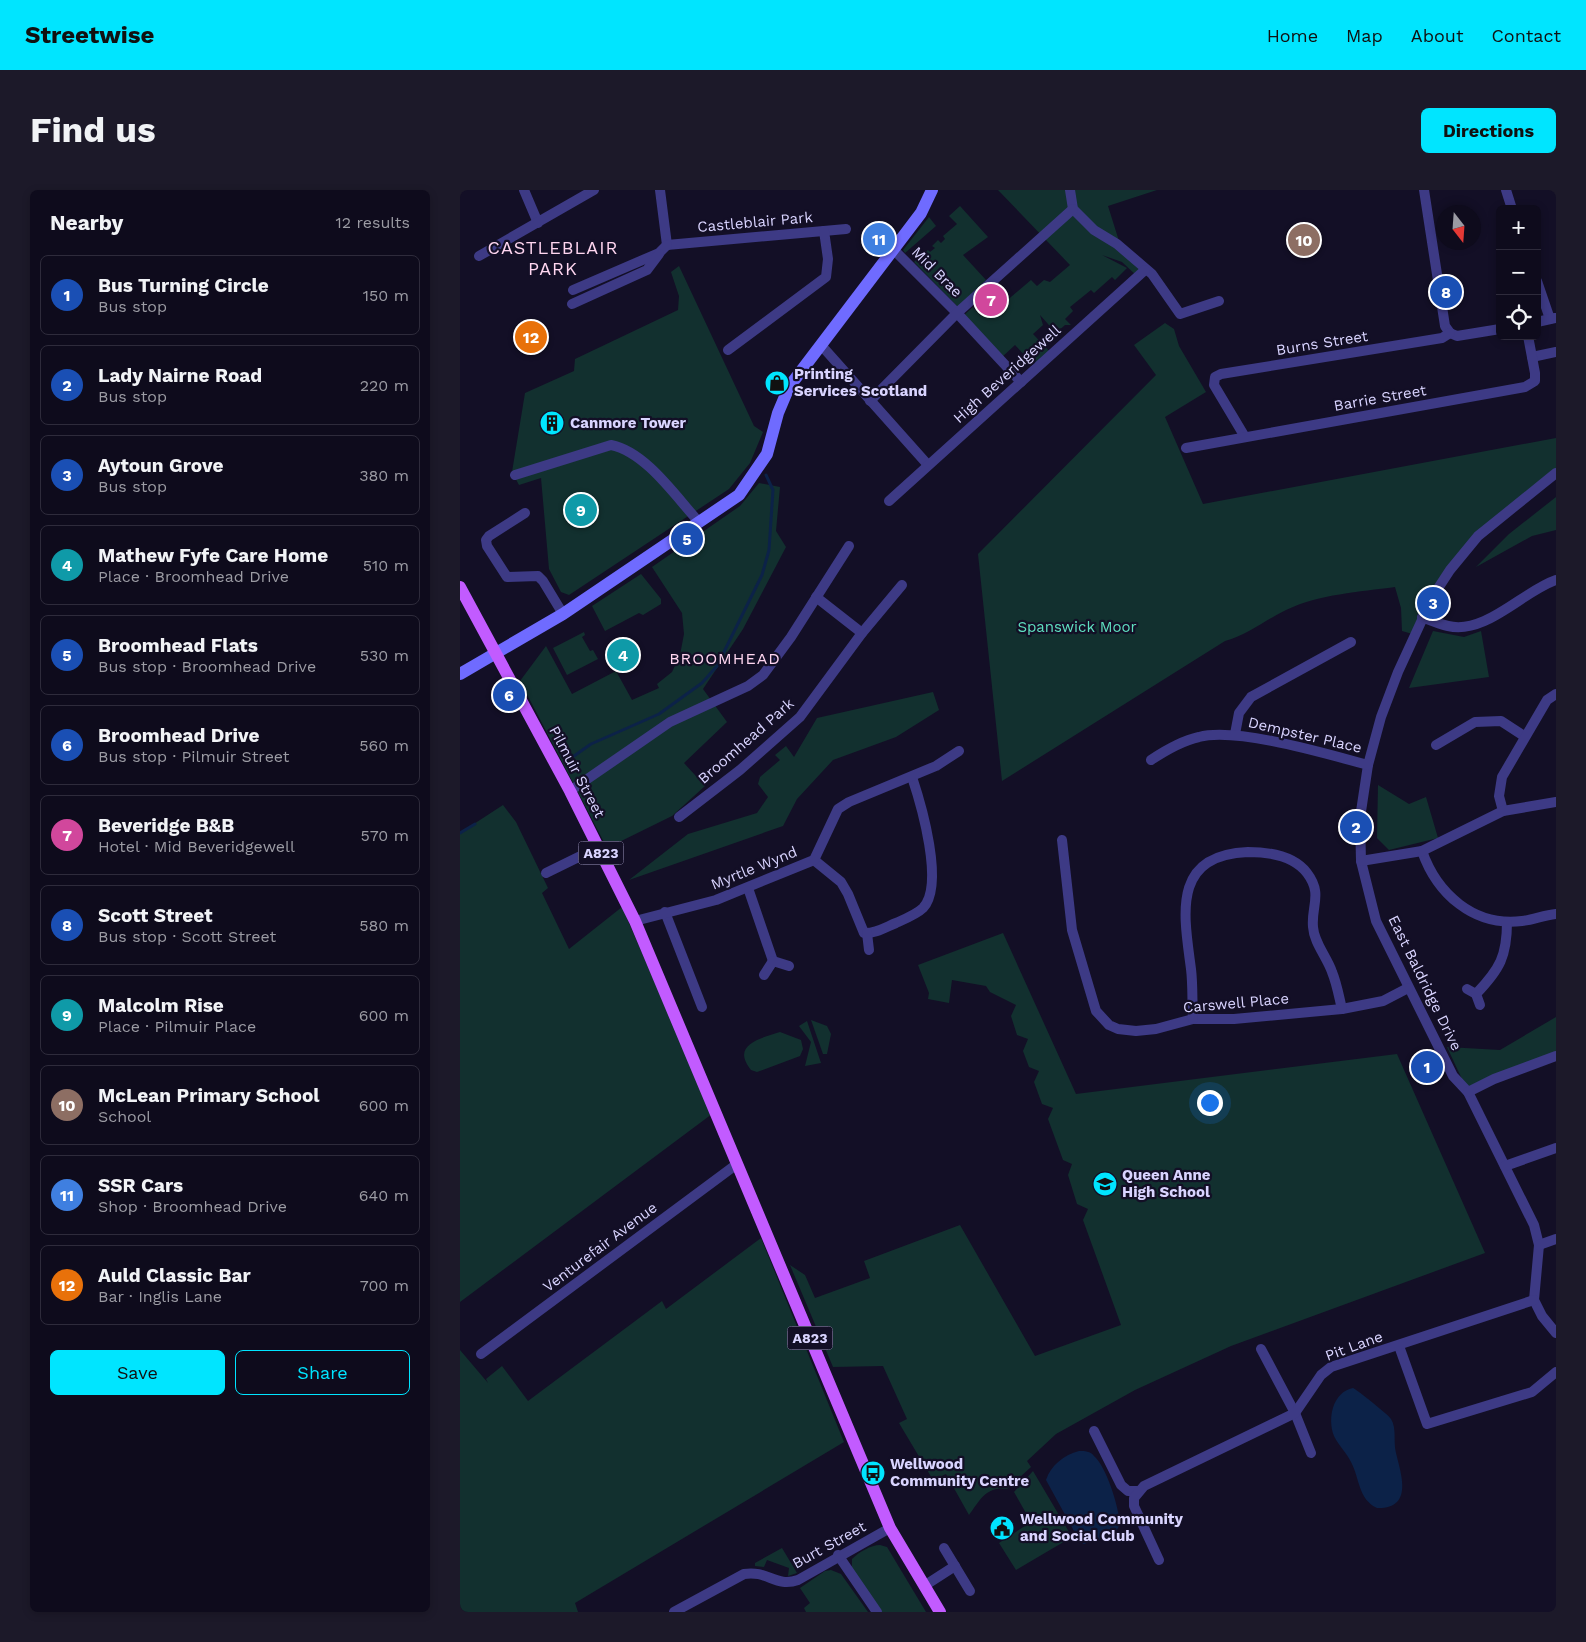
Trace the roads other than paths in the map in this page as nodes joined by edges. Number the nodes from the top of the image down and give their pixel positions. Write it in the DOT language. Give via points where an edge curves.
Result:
graph roads {
  1 [pos="524,190"];
  2 [pos="594,190"];
  3 [pos="660,190"];
  4 [pos="932,190"];
  5 [pos="1070,190"];
  6 [pos="1424,190"];
  7 [pos="1506,190"];
  8 [pos="1511,205"];
  9 [pos="1073,209"];
  10 [pos="538,223"];
  11 [pos="846,229"];
  12 [pos="824,231"];
  13 [pos="666,245"];
  14 [pos="894,250"];
  15 [pos="659,254"];
  16 [pos="479,256"];
  17 [pos="1145,270"];
  18 [pos="573,290"];
  19 [pos="1541,290"];
  20 [pos="1219,301"];
  21 [pos="572,304"];
  22 [pos="957,313"];
  23 [pos="1553,318"];
  24 [pos="1496,330"];
  25 [pos="1450,333"];
  26 [pos="1529,340"];
  27 [pos="821,344"];
  28 [pos="728,350"];
  29 [pos="1556,352"];
  30 [pos="1532,357"];
  31 [pos="1021,382"];
  32 [pos="870,401"];
  33 [pos="1245,437"];
  34 [pos="1186,448"];
  35 [pos="928,465"];
  36 [pos="1556,473"];
  37 [pos="515,475"];
  38 [pos="889,501"];
  39 [pos="525,513"];
  40 [pos="699,522"];
  41 [pos="849,546"];
  42 [pos="1556,580"];
  43 [pos="902,585"];
  44 [pos="460,587"];
  45 [pos="816,598"];
  46 [pos="563,614"];
  47 [pos="1422,617"];
  48 [pos="862,633"];
  49 [pos="1351,642"];
  50 [pos="495,654"];
  51 [pos="460,674"];
  52 [pos="1556,694"];
  53 [pos="1235,734"];
  54 [pos="1524,736"];
  55 [pos="1436,745"];
  56 [pos="959,751"];
  57 [pos="1151,760"];
  58 [pos="1368,765"];
  59 [pos="912,777"];
  60 [pos="570,791"];
  61 [pos="1556,802"];
  62 [pos="1503,811"];
  63 [pos="679,817"];
  64 [pos="1062,840"];
  65 [pos="599,847"];
  66 [pos="1422,850"];
  67 [pos="814,860"];
  68 [pos="1361,861"];
  69 [pos="546,873"];
  70 [pos="748,888"];
  71 [pos="665,912"];
  72 [pos="1556,914"];
  73 [pos="635,921"];
  74 [pos="1507,922"];
  75 [pos="867,933"];
  76 [pos="869,950"];
  77 [pos="773,961"];
  78 [pos="789,966"];
  79 [pos="764,975"];
  80 [pos="1408,988"];
  81 [pos="1480,1006"];
  82 [pos="702,1007"];
  83 [pos="1342,1009"];
  84 [pos="1193,1018"];
  85 [pos="1556,1056"];
  86 [pos="1468,1092"];
  87 [pos="1556,1148"];
  88 [pos="737,1164"];
  89 [pos="1505,1166"];
  90 [pos="1556,1239"];
  91 [pos="1539,1245"];
  92 [pos="1534,1300"];
  93 [pos="1556,1332"];
  94 [pos="1399,1346"];
  95 [pos="1261,1349"];
  96 [pos="481,1354"];
  97 [pos="1556,1372"];
  98 [pos="1295,1413"];
  99 [pos="1094,1431"];
  100 [pos="1311,1453"];
  101 [pos="1138,1491"];
  102 [pos="890,1528"];
  103 [pos="944,1548"];
  104 [pos="838,1555"];
  105 [pos="1159,1560"];
  106 [pos="955,1566"];
  107 [pos="924,1586"];
  108 [pos="970,1591"];
  109 [pos="674,1612"];
  110 [pos="877,1612"];
  111 [pos="940,1612"];
  1 -- 10 [label="street"];
  2 -- 10 [label="street"];
  3 -- 13 [label="street"];
  4 -- 14 [label="main road" via="921,213"];
  5 -- 9 [label="street"];
  6 -- 25 [label="street" via="1445,326"];
  7 -- 8 [label="street"];
  9 -- 17 [label="street"];
  9 -- 22 [label="street"];
  10 -- 16 [label="street"];
  11 -- 12 [label="street, Castleblair Park"];
  12 -- 13 [label="street, Castleblair Park"];
  12 -- 28 [label="street" via="828,259 826,277"];
  13 -- 15 [label="street"];
  14 -- 22 [label="street, Mid Brae"];
  14 -- 27 [label="main road"];
  15 -- 18 [label="street"];
  15 -- 21 [label="street" via="647,270"];
  17 -- 20 [label="street" via="1152,274 1180,314"];
  17 -- 31 [label="street, High Beveridgewell"];
  19 -- 23 [label="street"];
  22 -- 31 [label="street, Mid Brae"];
  22 -- 32 [label="street"];
  24 -- 25 [label="street, Burns Street" via="1457,336"];
  25 -- 33 [label="street, Burns Street" via="1442,338 1215,377 1214,385"];
  26 -- 30 [label="street, Barrie Street"];
  27 -- 32 [label="street"];
  27 -- 40 [label="main road" via="789,387 767,454 739,495"];
  29 -- 30 [label="street"];
  30 -- 33 [label="street, Barrie Street" via="1534,381 1525,387"];
  31 -- 35 [label="street, High Beveridgewell"];
  32 -- 35 [label="street"];
  33 -- 34 [label="street, Barrie Street"];
  35 -- 38 [label="street, High Beveridgewell"];
  36 -- 47 [label="street, East Baldridge Drive" via="1478,536 1450,570"];
  37 -- 40 [label="street" via="611,444 634,453"];
  39 -- 46 [label="street" via="489,536 487,546 507,577 532,575 543,581"];
  40 -- 46 [label="main road"];
  41 -- 45 [label="street"];
  42 -- 47 [label="street" via="1493,617 1470,625 1449,626"];
  43 -- 48 [label="street, Broomhead Park"];
  44 -- 50 [label="main road, Pilmuir Street / A823"];
  45 -- 48 [label="street"];
  45 -- 60 [label="street" via="763,675 748,686 670,722"];
  46 -- 50 [label="main road"];
  47 -- 58 [label="street, East Baldridge Drive" via="1394,681"];
  48 -- 63 [label="street, Broomhead Park" via="800,717 740,770"];
  49 -- 53 [label="street, Dempster Place" via="1251,697 1239,713"];
  50 -- 51 [label="main road"];
  50 -- 60 [label="main road, Pilmuir Street / A823"];
  52 -- 54 [label="street" via="1547,700"];
  53 -- 57 [label="street, Dempster Place" via="1200,736 1175,745"];
  53 -- 58 [label="street, Dempster Place"];
  54 -- 55 [label="street" via="1500,721 1476,722"];
  54 -- 62 [label="street" via="1502,777 1499,796"];
  56 -- 59 [label="street, Myrtle Wynd"];
  58 -- 68 [label="street, East Baldridge Drive" via="1360,818"];
  59 -- 67 [label="street, Myrtle Wynd" via="838,809"];
  59 -- 75 [label="street" via="926,819 932,892 924,908"];
  60 -- 65 [label="main road, Pilmuir Street / A823"];
  61 -- 62 [label="street"];
  62 -- 66 [label="street"];
  64 -- 84 [label="street, Carswell Place" via="1072,930 1096,1011 1118,1029 1136,1031"];
  65 -- 69 [label="street"];
  65 -- 73 [label="main road, Pilmuir Street / A823"];
  66 -- 68 [label="street"];
  66 -- 74 [label="street" via="1437,882 1461,906 1478,916"];
  67 -- 70 [label="street, Myrtle Wynd"];
  67 -- 75 [label="street" via="841,882 860,928"];
  68 -- 80 [label="street, East Baldridge Drive" via="1376,921"];
  70 -- 71 [label="street, Myrtle Wynd" via="716,900"];
  70 -- 77 [label="street"];
  71 -- 73 [label="street, Myrtle Wynd"];
  71 -- 82 [label="street"];
  72 -- 74 [label="street"];
  73 -- 88 [label="main road, Pilmuir Street / A823"];
  74 -- 81 [label="street" via="1505,956 1490,979 1472,991"];
  75 -- 76 [label="street"];
  77 -- 78 [label="street"];
  77 -- 79 [label="street"];
  80 -- 83 [label="street, Carswell Place" via="1383,1001"];
  80 -- 86 [label="street, East Baldridge Drive" via="1453,1076"];
  83 -- 84 [label="street, Carswell Place" via="1234,1019"];
  83 -- 84 [label="street" via="1332,972 1312,929 1317,899 1308,874 1296,862 1282,857 1242,852 1204,866 1195,873 1186,893 1184,925 1191,971"];
  85 -- 86 [label="street" via="1494,1078"];
  86 -- 89 [label="street, East Baldridge Drive"];
  87 -- 89 [label="street"];
  88 -- 96 [label="street, Venturefair Avenue"];
  88 -- 102 [label="main road, A823"];
  89 -- 91 [label="street, East Baldridge Drive" via="1534,1225"];
  90 -- 91 [label="street"];
  91 -- 92 [label="street, East Baldridge Drive"];
  92 -- 93 [label="street"];
  92 -- 94 [label="street, Pit Lane"];
  94 -- 97 [label="street" via="1427,1424 1532,1392"];
  94 -- 98 [label="street, Pit Lane" via="1331,1368 1321,1375"];
  95 -- 98 [label="street"];
  98 -- 100 [label="street"];
  98 -- 101 [label="street"];
  99 -- 101 [label="street" via="1121,1485 1128,1491"];
  101 -- 105 [label="street" via="1134,1506"];
  102 -- 104 [label="street, Burt Street"];
  102 -- 107 [label="main road, A823"];
  103 -- 106 [label="street"];
  104 -- 109 [label="street, Burt Street" via="792,1582 780,1582 756,1572 744,1574"];
  104 -- 110 [label="street"];
  106 -- 107 [label="street"];
  106 -- 108 [label="street"];
  107 -- 111 [label="main road, A823"];
}
